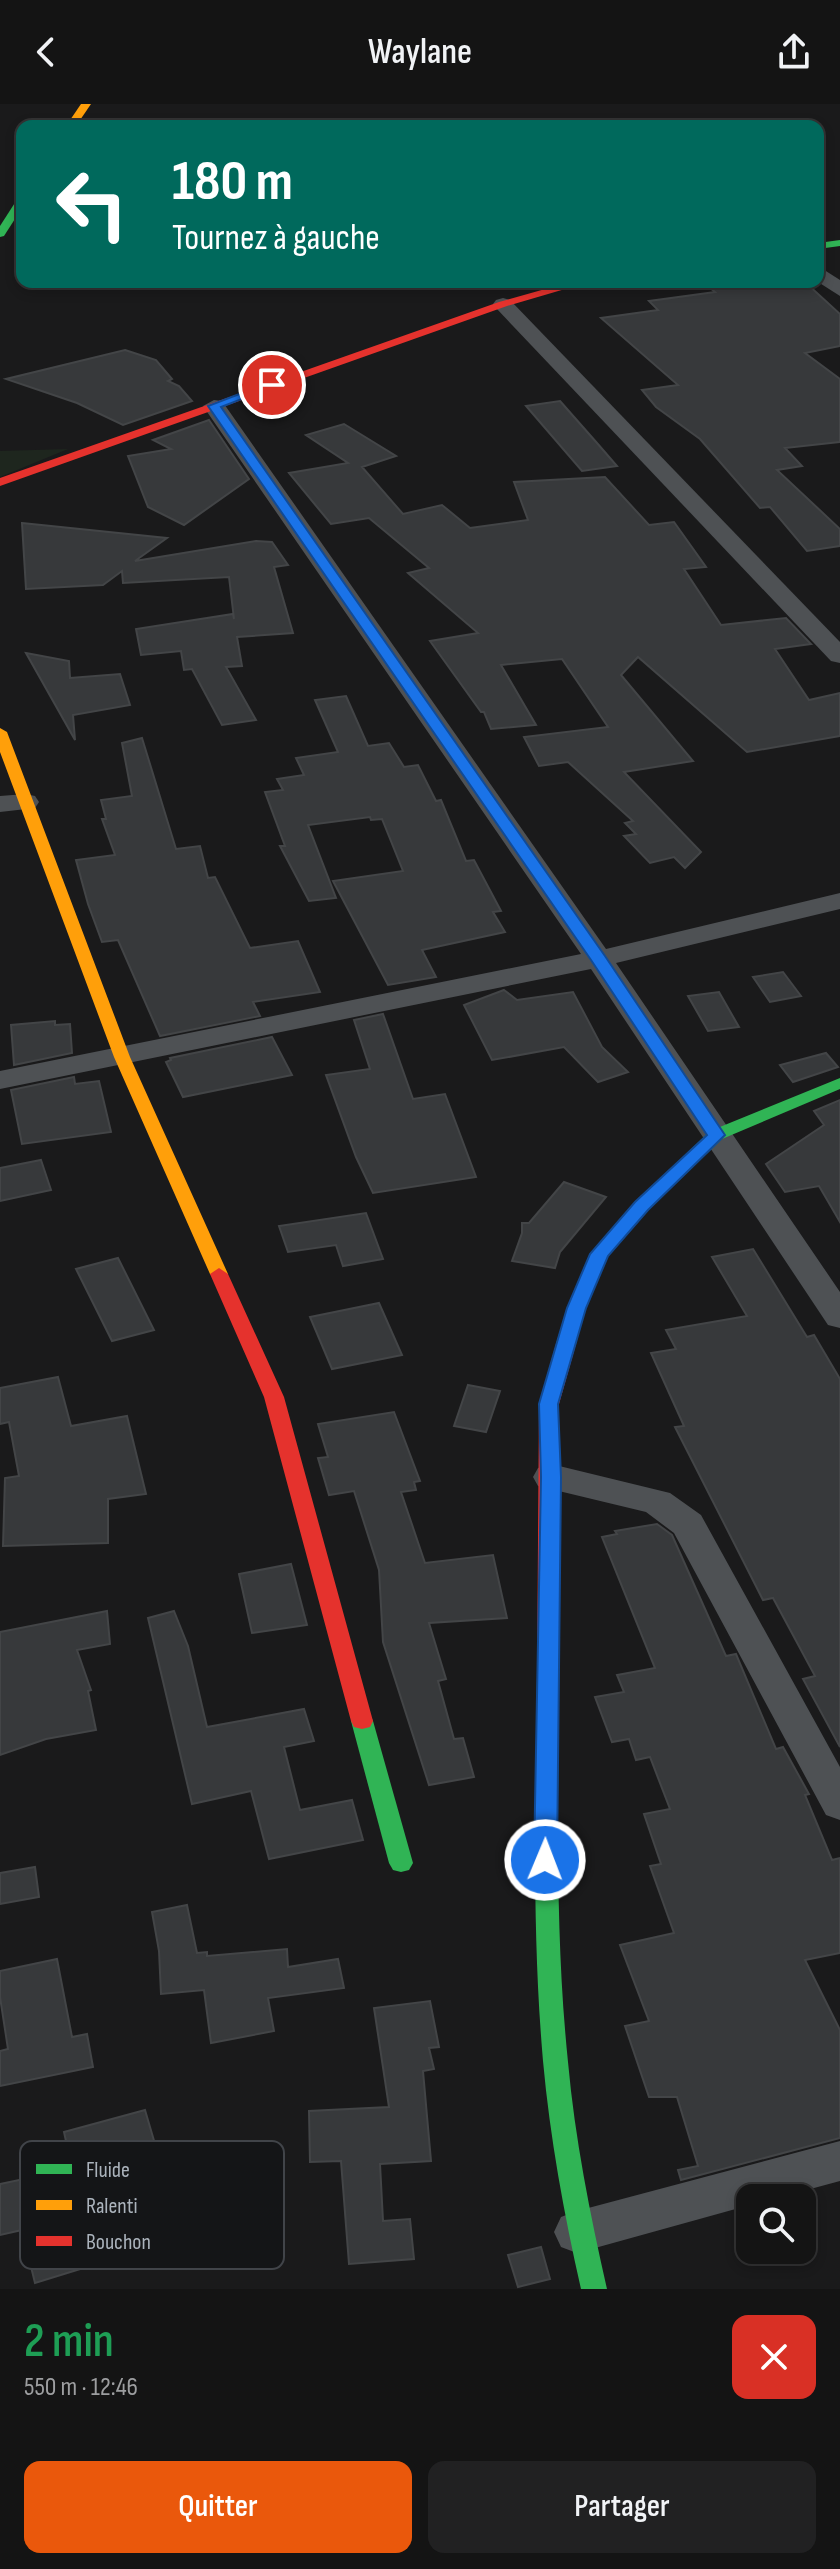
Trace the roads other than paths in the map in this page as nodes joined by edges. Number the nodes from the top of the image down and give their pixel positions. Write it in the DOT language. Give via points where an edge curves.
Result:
graph roads {
  1 [pos="16,209"];
  2 [pos="0,234"];
  3 [pos="824,277"];
  4 [pos="561,288"];
  5 [pos="840,289"];
  6 [pos="503,304"];
  7 [pos="214,406"];
  8 [pos="94,447"];
  9 [pos="47,448"];
  10 [pos="0,482"];
  11 [pos="840,656"];
  12 [pos="0,732"];
  13 [pos="13,803"];
  14 [pos="840,901"];
  15 [pos="599,959"];
  16 [pos="122,1057"];
  17 [pos="0,1080"];
  18 [pos="840,1083"];
  19 [pos="716,1135"];
  20 [pos="840,1317"];
  21 [pos="551,1477"];
  22 [pos="840,1804"];
  23 [pos="401,1863"];
  24 [pos="840,2161"];
  25 [pos="577,2232"];
  26 [pos="594,2289"];
  1 -- 2 [label="main road"];
  3 -- 5 [label="street"];
  4 -- 6 [label="main road"];
  6 -- 7 [label="main road"];
  6 -- 11 [label="street"];
  7 -- 8 [label="main road"];
  7 -- 15 [label="street"];
  8 -- 9 [label="main road"];
  8 -- 10 [label="main road"];
  12 -- 13 [label="main road"];
  13 -- 16 [label="main road"];
  14 -- 15 [label="street"];
  15 -- 16 [label="street"];
  15 -- 19 [label="street"];
  16 -- 17 [label="street"];
  16 -- 23 [label="main road" via="274,1397"];
  18 -- 19 [label="main road"];
  19 -- 20 [label="street"];
  19 -- 21 [label="main road" via="600,1254 576,1308 549,1404"];
  21 -- 22 [label="street" via="657,1502 688,1524"];
  21 -- 25 [label="main road" via="544,1924 557,2102"];
  24 -- 25 [label="street"];
  25 -- 26 [label="main road"];
}
